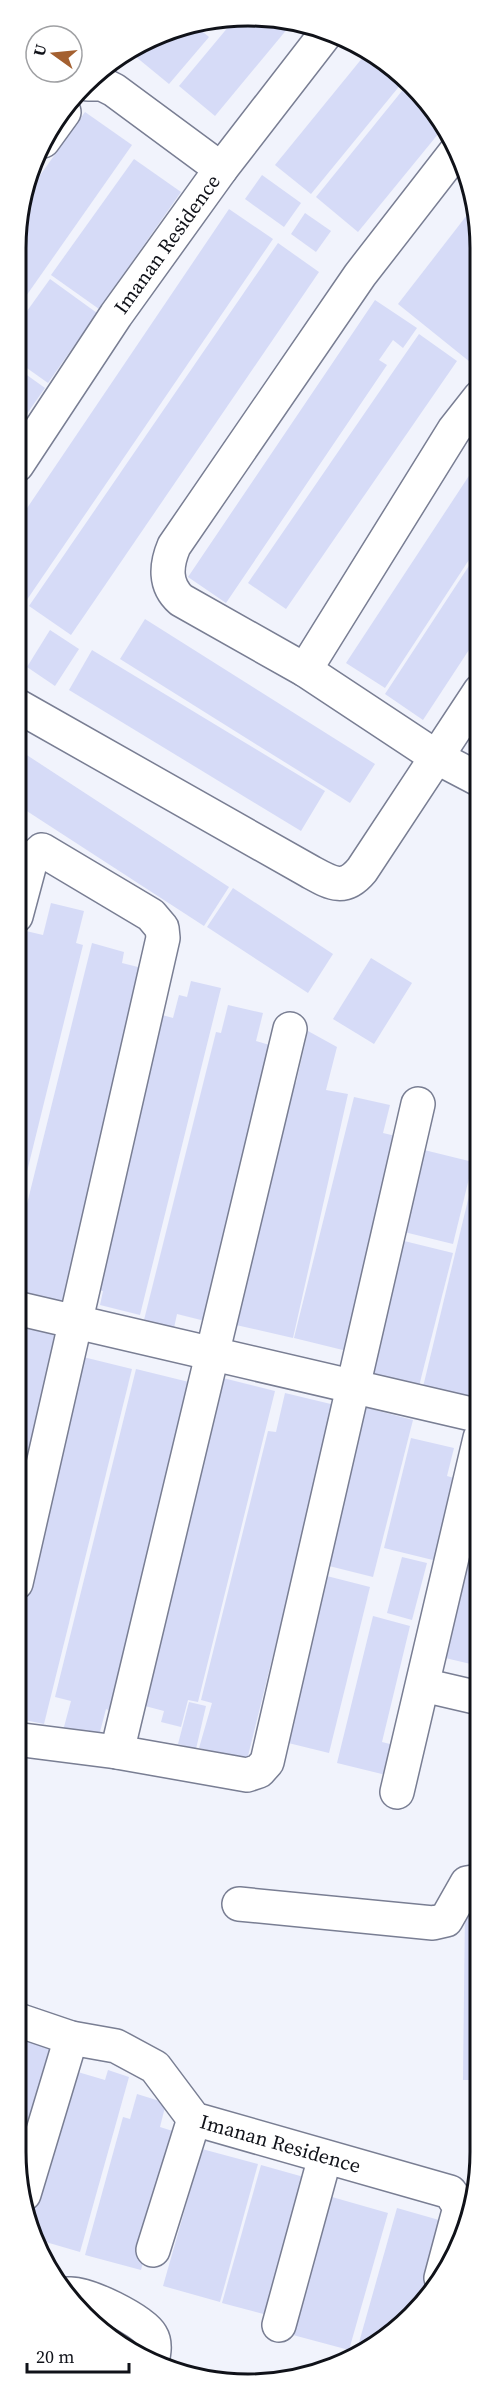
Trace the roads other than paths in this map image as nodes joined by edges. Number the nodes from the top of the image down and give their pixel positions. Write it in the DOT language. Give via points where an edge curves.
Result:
graph roads {
  1 [pos="322,38"];
  2 [pos="99,83"];
  3 [pos="451,157"];
  4 [pos="221,169"];
  5 [pos="470,410"];
  6 [pos="26,451"];
  7 [pos="305,670"];
  8 [pos="470,705"];
  9 [pos="26,711"];
  10 [pos="438,758"];
  11 [pos="470,775"];
  12 [pos="26,879"];
  13 [pos="290,1029"];
  14 [pos="418,1104"];
  15 [pos="26,1310"];
  16 [pos="75,1322"];
  17 [pos="214,1355"];
  18 [pos="352,1386"];
  19 [pos="470,1414"];
  20 [pos="470,1481"];
  21 [pos="26,1539"];
  22 [pos="423,1685"];
  23 [pos="470,1696"];
  24 [pos="26,1740"];
  25 [pos="117,1752"];
  26 [pos="397,1791"];
  27 [pos="470,1882"];
  28 [pos="239,1904"];
  29 [pos="26,2023"];
  30 [pos="71,2037"];
  31 [pos="194,2119"];
  32 [pos="325,2157"];
  33 [pos="27,2182"];
  34 [pos="450,2245"];
  35 [pos="153,2250"];
  36 [pos="79,2296"];
  37 [pos="279,2325"];
  38 [pos="153,2352"];
  1 -- 4 [label="street, Imanan Residence"];
  2 -- 4 [label="street"];
  3 -- 7 [label="street" via="360,275 169,557 169,582 172,592 181,600"];
  4 -- 6 [label="street, Imanan Residence" via="116,315"];
  5 -- 7 [label="street"];
  7 -- 10 [label="street"];
  8 -- 10 [label="street"];
  9 -- 10 [label="street" via="317,876 345,884 362,870"];
  10 -- 11 [label="street"];
  12 -- 16 [label="street" via="31,860 42,850 151,915 162,928 163,938"];
  13 -- 17 [label="street"];
  14 -- 18 [label="street"];
  15 -- 16 [label="street"];
  16 -- 17 [label="street"];
  16 -- 21 [label="street"];
  17 -- 18 [label="street"];
  17 -- 25 [label="street"];
  18 -- 19 [label="street"];
  18 -- 25 [label="street" via="267,1762 259,1772 247,1775"];
  20 -- 22 [label="street"];
  22 -- 23 [label="street"];
  22 -- 26 [label="street"];
  24 -- 25 [label="street"];
  27 -- 28 [label="street" via="446,1920 433,1923"];
  29 -- 30 [label="street, Imanan Residence"];
  30 -- 31 [label="street, Imanan Residence" via="116,2046 155,2067"];
  30 -- 33 [label="street"];
  31 -- 32 [label="street, Imanan Residence"];
  31 -- 35 [label="street"];
  32 -- 34 [label="street, Imanan Residence" via="450,2192 460,2207"];
  32 -- 37 [label="street"];
  36 -- 38 [label="street" via="143,2326 154,2343"];
}
